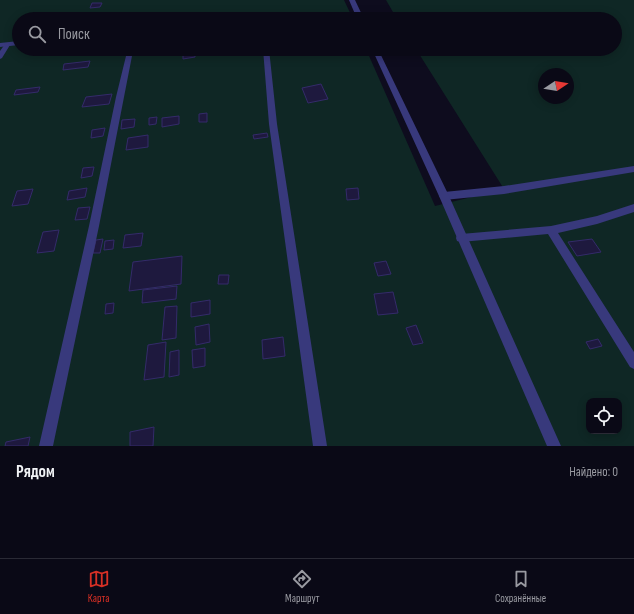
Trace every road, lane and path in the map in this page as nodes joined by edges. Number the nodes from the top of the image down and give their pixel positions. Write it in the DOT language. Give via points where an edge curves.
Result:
graph roads {
  1 [pos="352,0"];
  2 [pos="358,12"];
  3 [pos="3,45"];
  4 [pos="129,56"];
  5 [pos="267,56"];
  6 [pos="377,56"];
  7 [pos="0,57"];
  8 [pos="634,169"];
  9 [pos="444,196"];
  10 [pos="634,208"];
  11 [pos="551,230"];
  12 [pos="461,238"];
  13 [pos="634,363"];
  14 [pos="46,446"];
  15 [pos="320,446"];
  16 [pos="554,446"];
  1 -- 2 [label="street"];
  3 -- 7 [label="street"];
  4 -- 14 [label="street"];
  5 -- 15 [label="street" via="273,124"];
  6 -- 9 [label="street"];
  8 -- 9 [label="street" via="504,190"];
  9 -- 12 [label="street"];
  10 -- 11 [label="street" via="597,220"];
  11 -- 12 [label="street"];
  11 -- 13 [label="street"];
  12 -- 16 [label="street"];
}
